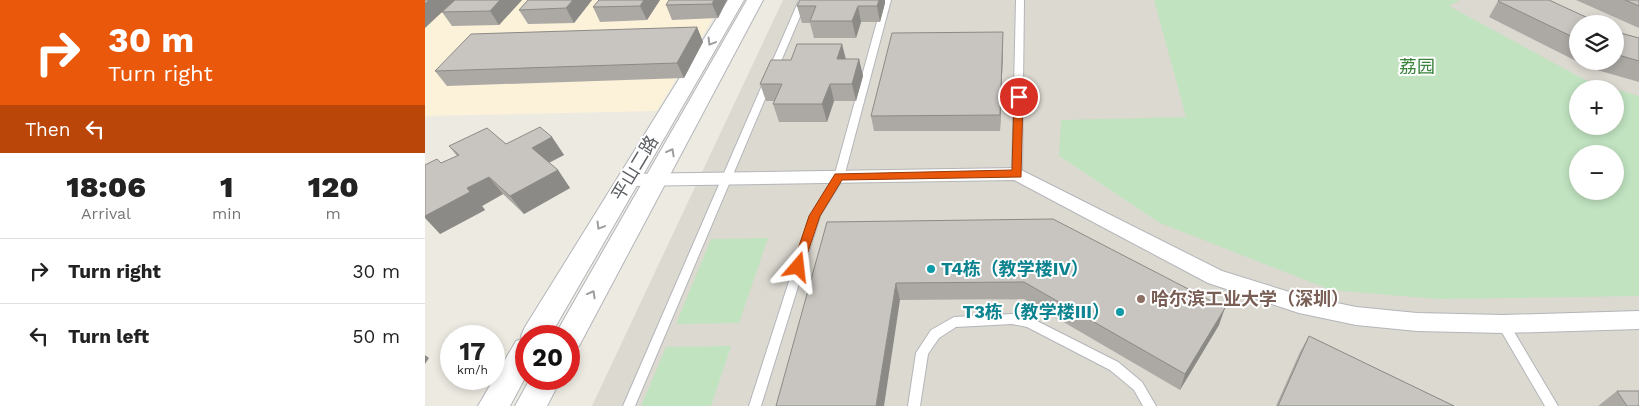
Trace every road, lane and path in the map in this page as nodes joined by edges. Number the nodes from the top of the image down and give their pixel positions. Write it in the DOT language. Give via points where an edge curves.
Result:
graph roads {
  1 [pos="736,0"];
  2 [pos="755,0"];
  3 [pos="803,0"];
  4 [pos="887,0"];
  5 [pos="1020,0"];
  6 [pos="1017,174"];
  7 [pos="839,177"];
  8 [pos="726,178"];
  9 [pos="655,179"];
  10 [pos="628,180"];
  11 [pos="1639,320"];
  12 [pos="1503,324"];
  13 [pos="542,325"];
  14 [pos="576,325"];
  15 [pos="515,369"];
  16 [pos="540,390"];
  17 [pos="493,406"];
  18 [pos="531,406"];
  19 [pos="629,406"];
  20 [pos="755,406"];
  21 [pos="914,406"];
  22 [pos="1150,406"];
  23 [pos="1552,406"];
  1 -- 10 [label="street, 平山二路, one-way"];
  9 -- 2 [label="street, 平山二路, one-way"];
  3 -- 8 [label="lane"];
  4 -- 7 [label="lane"];
  5 -- 6 [label="lane"];
  6 -- 7 [label="street"];
  6 -- 12 [label="street" via="1215,276 1299,304 1357,316 1417,322"];
  7 -- 8 [label="street"];
  7 -- 20 [label="lane" via="815,216"];
  8 -- 9 [label="street"];
  8 -- 19 [label="lane"];
  9 -- 10 [label="street"];
  14 -- 9 [label="street, 平山二路, one-way"];
  10 -- 13 [label="street, 平山二路, one-way"];
  11 -- 12 [label="street"];
  12 -- 23 [label="lane"];
  15 -- 17 [label="street"];
  16 -- 18 [label="street"];
  21 -- 22 [label="lane" via="923,353 935,334 954,322 1012,319 1029,322 1114,366 1138,386"];
}
